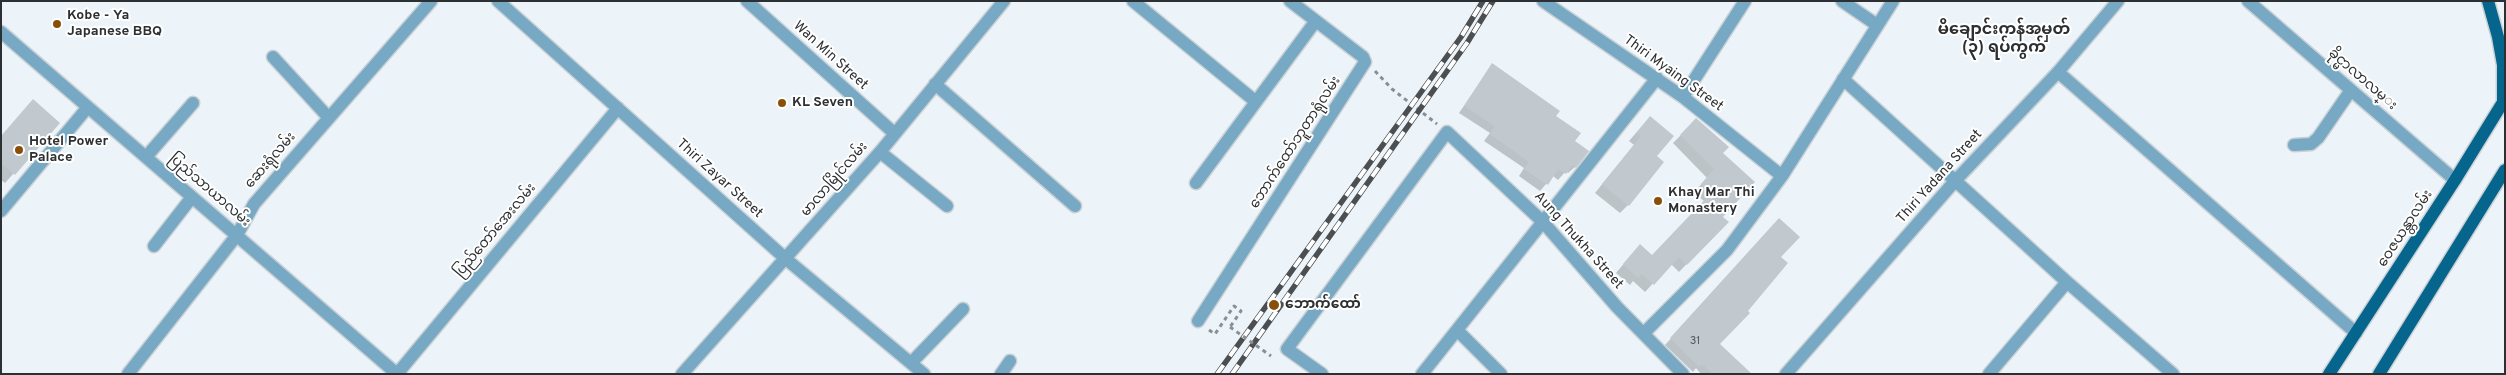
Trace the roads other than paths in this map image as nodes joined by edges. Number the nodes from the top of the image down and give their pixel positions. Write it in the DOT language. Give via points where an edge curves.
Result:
graph roads {
  1 [pos="431,1"];
  2 [pos="498,1"];
  3 [pos="747,1"];
  4 [pos="1004,1"];
  5 [pos="1133,1"];
  6 [pos="1290,1"];
  7 [pos="1544,1"];
  8 [pos="1745,1"];
  9 [pos="1842,1"];
  10 [pos="1893,1"];
  11 [pos="2118,1"];
  12 [pos="2248,1"];
  13 [pos="2488,1"];
  14 [pos="1315,22"];
  15 [pos="1878,25"];
  16 [pos="1,32"];
  17 [pos="273,57"];
  18 [pos="2058,72"];
  19 [pos="1657,78"];
  20 [pos="1843,79"];
  21 [pos="935,84"];
  22 [pos="2351,90"];
  23 [pos="1683,97"];
  24 [pos="2504,100"];
  25 [pos="1255,101"];
  26 [pos="193,103"];
  27 [pos="88,107"];
  28 [pos="618,108"];
  29 [pos="329,118"];
  30 [pos="894,133"];
  31 [pos="2294,144"];
  32 [pos="880,152"];
  33 [pos="146,157"];
  34 [pos="2505,170"];
  35 [pos="1782,176"];
  36 [pos="2455,180"];
  37 [pos="1955,181"];
  38 [pos="1196,182"];
  39 [pos="192,197"];
  40 [pos="947,206"];
  41 [pos="1075,206"];
  42 [pos="1,211"];
  43 [pos="1543,222"];
  44 [pos="237,235"];
  45 [pos="154,246"];
  46 [pos="786,259"];
  47 [pos="2067,282"];
  48 [pos="963,309"];
  49 [pos="1198,322"];
  50 [pos="1457,330"];
  51 [pos="1644,333"];
  52 [pos="2356,333"];
  53 [pos="1010,361"];
  54 [pos="911,363"];
  55 [pos="128,374"];
  56 [pos="397,374"];
  57 [pos="682,374"];
  58 [pos="924,374"];
  59 [pos="1001,374"];
  60 [pos="1322,374"];
  61 [pos="1422,374"];
  62 [pos="1501,374"];
  63 [pos="1683,374"];
  64 [pos="1786,374"];
  65 [pos="1989,374"];
  66 [pos="2174,374"];
  67 [pos="2329,374"];
  68 [pos="2379,374"];
  1 -- 29 [label="street, ဆေးရုံလမ်း"];
  2 -- 28 [label="street, Thiri Zayar Street"];
  3 -- 30 [label="street, Wan Min Street"];
  4 -- 21 [label="street, မာလာမြိုင်လမ်း"];
  5 -- 25 [label="street"];
  6 -- 14 [label="street"];
  7 -- 19 [label="street, Thiri Myaing Street"];
  8 -- 23 [label="street"];
  9 -- 15 [label="street"];
  10 -- 15 [label="street"];
  11 -- 18 [label="street, Thiri Yadana Street"];
  12 -- 22 [label="street, ခိုင္မာလာလမ္း"];
  13 -- 24 [label="main road" via="2503,65"];
  14 -- 25 [label="street"];
  14 -- 49 [label="street, ဘောက်ထော်ဘူတာရုံလမ်း" via="1366,62"];
  15 -- 20 [label="street"];
  16 -- 27 [label="street, ပြည်သာယာလမ်း"];
  17 -- 29 [label="street"];
  18 -- 37 [label="street, Thiri Yadana Street"];
  18 -- 52 [label="street"];
  19 -- 23 [label="street, Thiri Myaing Street"];
  19 -- 43 [label="street"];
  20 -- 35 [label="street"];
  20 -- 37 [label="street"];
  21 -- 30 [label="street, မာလာမြိုင်လမ်း"];
  21 -- 41 [label="street"];
  22 -- 31 [label="street" via="2318,138 2311,144"];
  22 -- 36 [label="street, ခိုင္မာလာလမ္း"];
  23 -- 35 [label="street, Thiri Myaing Street"];
  24 -- 36 [label="main road, ဝေဇယန္တာလမ်း"];
  25 -- 38 [label="street"];
  26 -- 33 [label="street"];
  27 -- 33 [label="street, ပြည်သာယာလမ်း"];
  27 -- 42 [label="street"];
  28 -- 46 [label="street, Thiri Zayar Street"];
  28 -- 56 [label="street, ပြည်တော်အေးလမ်း"];
  29 -- 44 [label="street, ဆေးရုံလမ်း" via="254,204"];
  30 -- 32 [label="street, မာလာမြိုင်လမ်း"];
  32 -- 40 [label="street"];
  32 -- 46 [label="street, မာလာမြိုင်လမ်း"];
  33 -- 39 [label="street, ပြည်သာယာလမ်း"];
  34 -- 68 [label="main road"];
  35 -- 51 [label="street" via="1727,250"];
  36 -- 52 [label="main road, ဝေဇယန္တာလမ်း"];
  37 -- 47 [label="street"];
  37 -- 64 [label="street, Thiri Yadana Street"];
  39 -- 44 [label="street, ပြည်သာယာလမ်း"];
  39 -- 45 [label="street"];
  43 -- 50 [label="street"];
  43 -- 51 [label="street, Aung Thukha Street"];
  43 -- 60 [label="street, Aung Thukha Street" via="1447,132 1287,349"];
  44 -- 55 [label="street, ဆေးရုံလမ်း"];
  44 -- 56 [label="street, ပြည်သာယာလမ်း"];
  46 -- 54 [label="street, Thiri Zayar Street"];
  46 -- 57 [label="street, မာလာမြိုင်လမ်း"];
  47 -- 65 [label="street"];
  47 -- 66 [label="street"];
  48 -- 54 [label="street"];
  50 -- 61 [label="street"];
  50 -- 62 [label="street"];
  51 -- 63 [label="street, Aung Thukha Street"];
  52 -- 67 [label="main road, ဝေဇယန္တာလမ်း"];
  53 -- 59 [label="street"];
  54 -- 58 [label="street, Thiri Zayar Street"];
}
